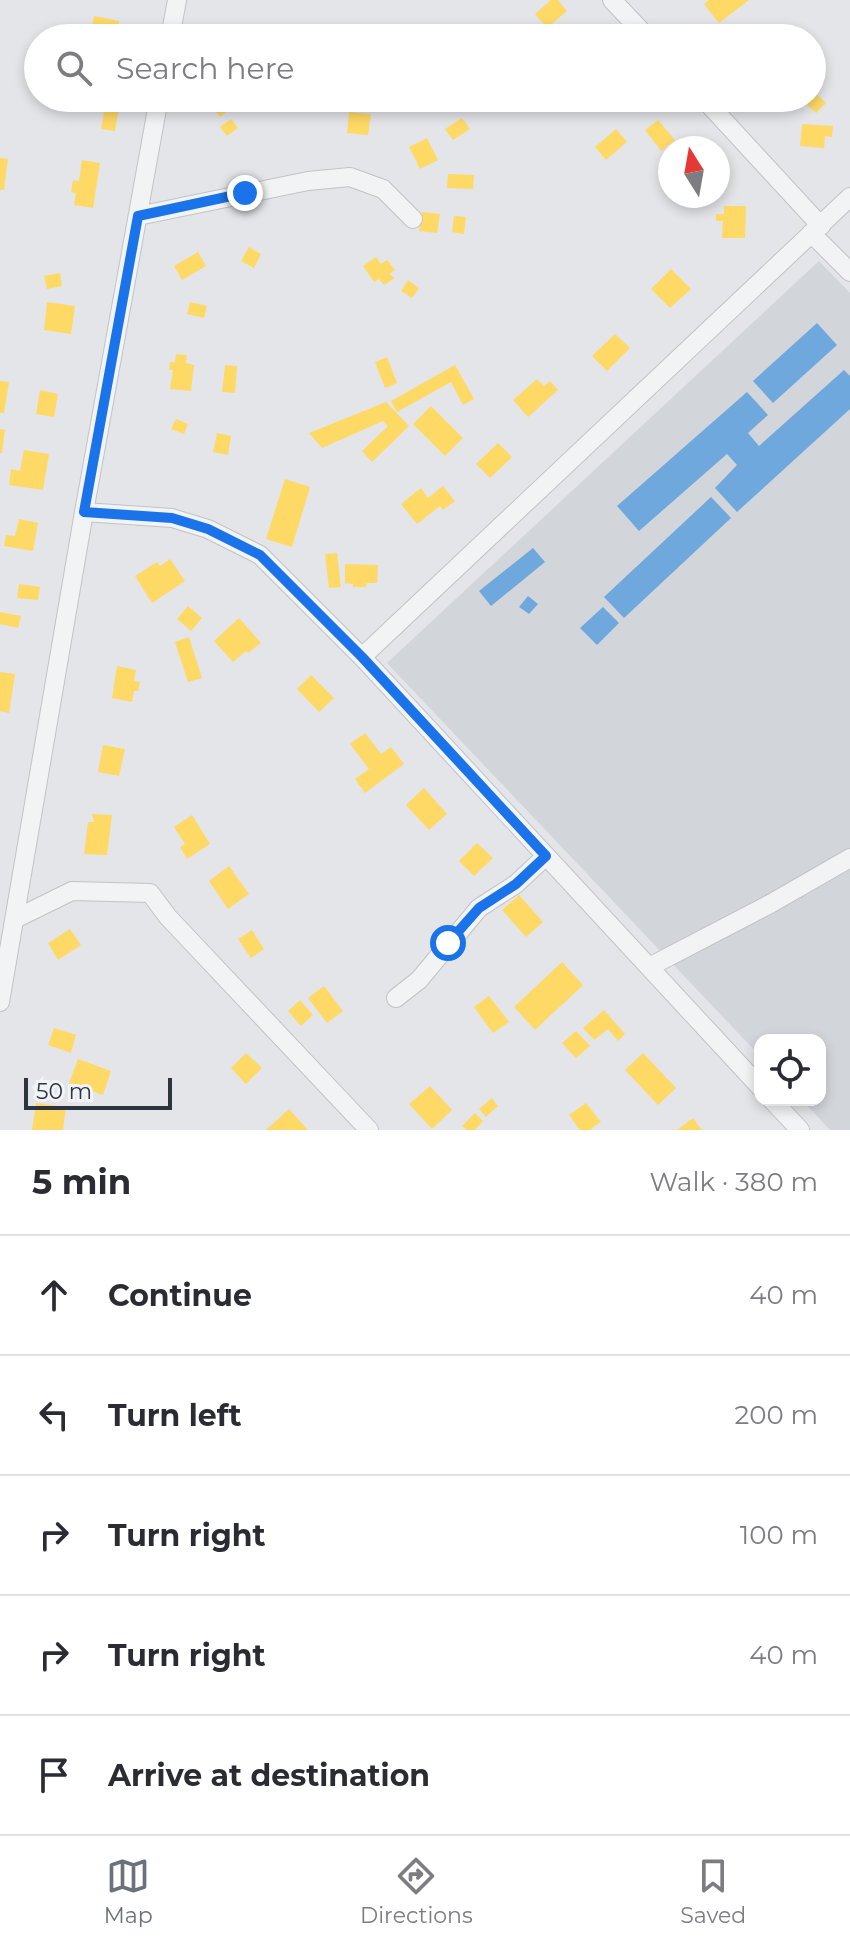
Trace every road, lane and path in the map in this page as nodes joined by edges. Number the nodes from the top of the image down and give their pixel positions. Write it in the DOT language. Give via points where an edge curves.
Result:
graph roads {
  1 [pos="177,0"];
  2 [pos="617,2"];
  3 [pos="173,24"];
  4 [pos="636,24"];
  5 [pos="157,112"];
  6 [pos="715,112"];
  7 [pos="850,198"];
  8 [pos="138,216"];
  9 [pos="413,219"];
  10 [pos="816,230"];
  11 [pos="850,272"];
  12 [pos="84,512"];
  13 [pos="362,657"];
  14 [pos="546,856"];
  15 [pos="850,858"];
  16 [pos="15,919"];
  17 [pos="649,967"];
  18 [pos="396,998"];
  19 [pos="0,1002"];
  20 [pos="754,1081"];
  21 [pos="778,1106"];
  22 [pos="369,1130"];
  23 [pos="800,1130"];
  1 -- 3 [label="street"];
  2 -- 4 [label="street"];
  5 -- 8 [label="street"];
  6 -- 10 [label="street"];
  7 -- 10 [label="street"];
  8 -- 9 [label="street" via="350,177 383,189"];
  8 -- 12 [label="street"];
  10 -- 11 [label="street"];
  10 -- 13 [label="street"];
  12 -- 13 [label="street" via="172,518 260,555"];
  12 -- 16 [label="street"];
  13 -- 14 [label="street"];
  14 -- 17 [label="street"];
  14 -- 18 [label="street" via="479,908 419,980"];
  15 -- 17 [label="street"];
  16 -- 19 [label="street"];
  16 -- 22 [label="street" via="72,891 150,893"];
  17 -- 20 [label="street"];
  21 -- 23 [label="street"];
}
